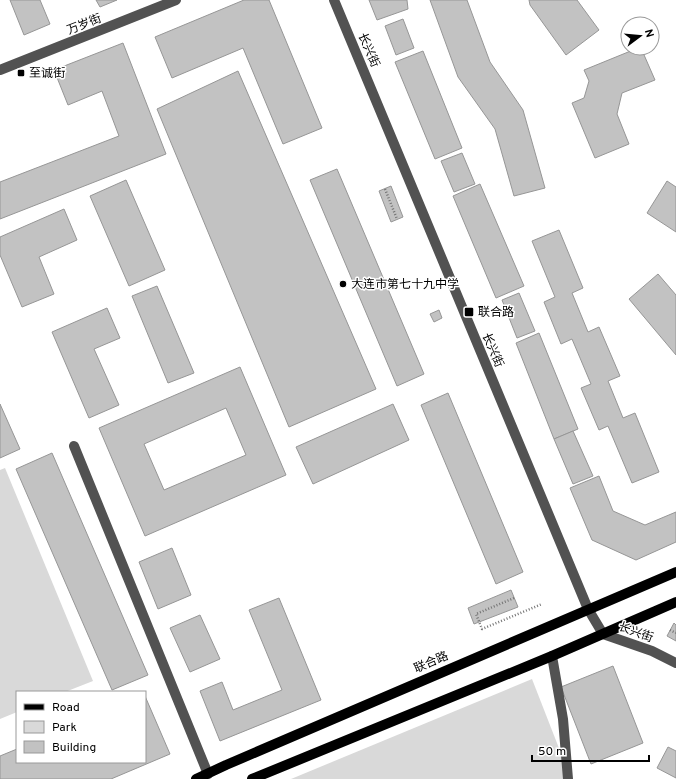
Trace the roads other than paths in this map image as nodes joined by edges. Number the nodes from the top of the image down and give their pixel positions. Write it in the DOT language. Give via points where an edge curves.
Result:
graph roads {
  1 [pos="176,0"];
  2 [pos="334,0"];
  3 [pos="0,70"];
  4 [pos="74,446"];
  5 [pos="676,572"];
  6 [pos="676,602"];
  7 [pos="588,609"];
  8 [pos="603,634"];
  9 [pos="552,656"];
  10 [pos="676,663"];
  11 [pos="208,774"];
  12 [pos="196,779"];
  13 [pos="252,779"];
  14 [pos="568,779"];
  1 -- 3 [label="street, 万岁街"];
  2 -- 7 [label="street, 长兴街"];
  4 -- 11 [label="street"];
  5 -- 7 [label="main road, 联合路"];
  6 -- 8 [label="main road"];
  7 -- 8 [label="street, 长兴街"];
  7 -- 11 [label="main road, 联合路"];
  8 -- 9 [label="main road"];
  8 -- 10 [label="street, 长兴街"];
  9 -- 13 [label="main road"];
  9 -- 14 [label="street" via="563,719"];
  11 -- 12 [label="main road, 联合路"];
}
